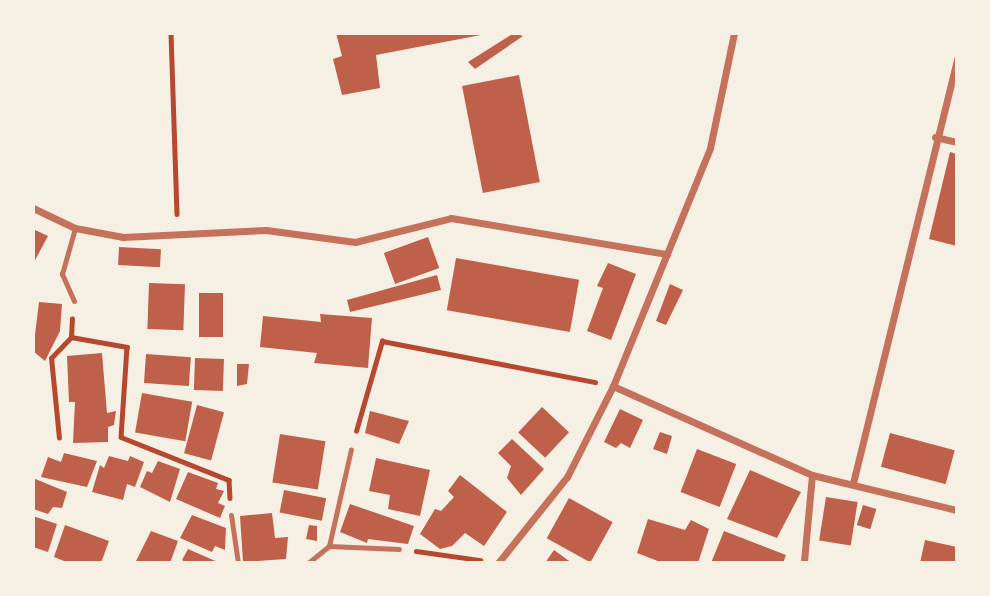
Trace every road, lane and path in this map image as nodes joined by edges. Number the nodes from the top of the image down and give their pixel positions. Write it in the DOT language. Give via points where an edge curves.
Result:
graph roads {
  1 [pos="171,33"];
  2 [pos="734,33"];
  3 [pos="957,58"];
  4 [pos="935,137"];
  5 [pos="957,142"];
  6 [pos="33,208"];
  7 [pos="75,228"];
  8 [pos="178,235"];
  9 [pos="667,254"];
  10 [pos="74,301"];
  11 [pos="71,337"];
  12 [pos="613,386"];
  13 [pos="58,438"];
  14 [pos="351,449"];
  15 [pos="812,475"];
  16 [pos="853,483"];
  17 [pos="957,510"];
  18 [pos="230,515"];
  19 [pos="329,546"];
  20 [pos="399,549"];
  21 [pos="804,561"];
  22 [pos="500,562"];
  23 [pos="237,563"];
  24 [pos="308,563"];
  1 -- 8 [label="path"];
  2 -- 9 [label="street" via="710,148"];
  3 -- 4 [label="street"];
  4 -- 5 [label="street"];
  4 -- 16 [label="street"];
  6 -- 7 [label="street"];
  7 -- 8 [label="street" via="123,237"];
  7 -- 10 [label="lane" via="62,274"];
  8 -- 9 [label="street" via="266,230 355,242 451,218"];
  9 -- 12 [label="street"];
  10 -- 11 [label="path"];
  11 -- 13 [label="path" via="51,358"];
  11 -- 18 [label="path" via="127,347 121,437 229,480"];
  12 -- 14 [label="path" via="382,341"];
  12 -- 15 [label="street"];
  12 -- 22 [label="street" via="567,477"];
  14 -- 19 [label="lane"];
  15 -- 16 [label="street"];
  15 -- 21 [label="street"];
  16 -- 17 [label="street"];
  18 -- 23 [label="lane"];
  19 -- 20 [label="lane"];
  19 -- 24 [label="lane"];
  20 -- 22 [label="path"];
}
